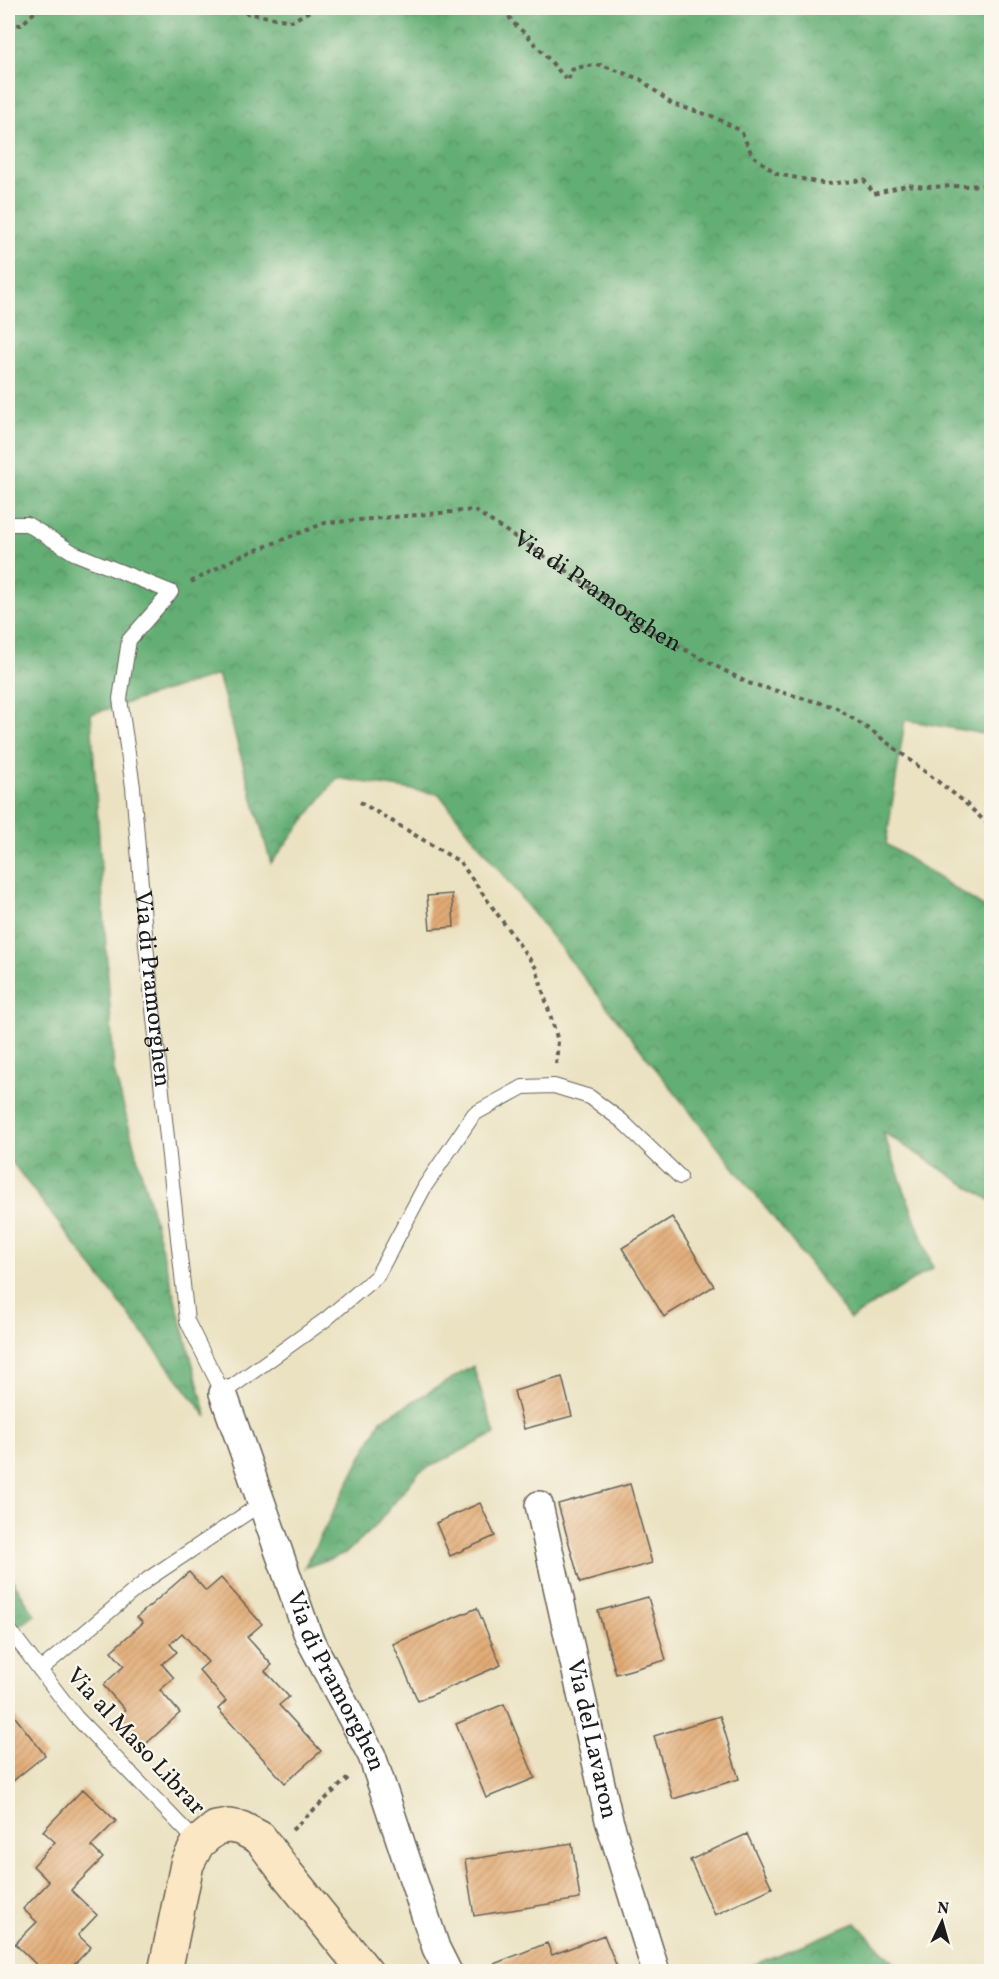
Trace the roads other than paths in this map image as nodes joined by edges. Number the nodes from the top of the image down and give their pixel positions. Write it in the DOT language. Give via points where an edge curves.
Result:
graph roads {
  1 [pos="8,524"];
  2 [pos="680,1177"];
  3 [pos="224,1393"];
  4 [pos="262,1503"];
  5 [pos="539,1505"];
  6 [pos="8,1628"];
  7 [pos="40,1670"];
  8 [pos="198,1843"];
  9 [pos="165,1971"];
  10 [pos="366,1971"];
  11 [pos="448,1971"];
  12 [pos="656,1971"];
  1 -- 3 [label="lane, Via di Pramorghen" via="27,524 74,553 171,592 129,640 120,699 133,787 187,1321"];
  2 -- 3 [label="lane" via="622,1121 590,1097 554,1086 523,1087 474,1114 425,1186 377,1276 325,1320"];
  3 -- 4 [label="street, Via di Pramorghen"];
  4 -- 7 [label="lane, Via al Maso Librar" via="148,1579"];
  4 -- 11 [label="street, Via di Pramorghen" via="309,1638 372,1756 436,1948"];
  5 -- 12 [label="street, Via del Lavaron" via="609,1820"];
  6 -- 7 [label="lane, Via al Maso Librar"];
  7 -- 8 [label="lane, Via al Maso Librar" via="76,1717"];
  8 -- 9 [label="street" via="187,1864"];
  8 -- 10 [label="street" via="216,1828 229,1826 260,1838"];
}
